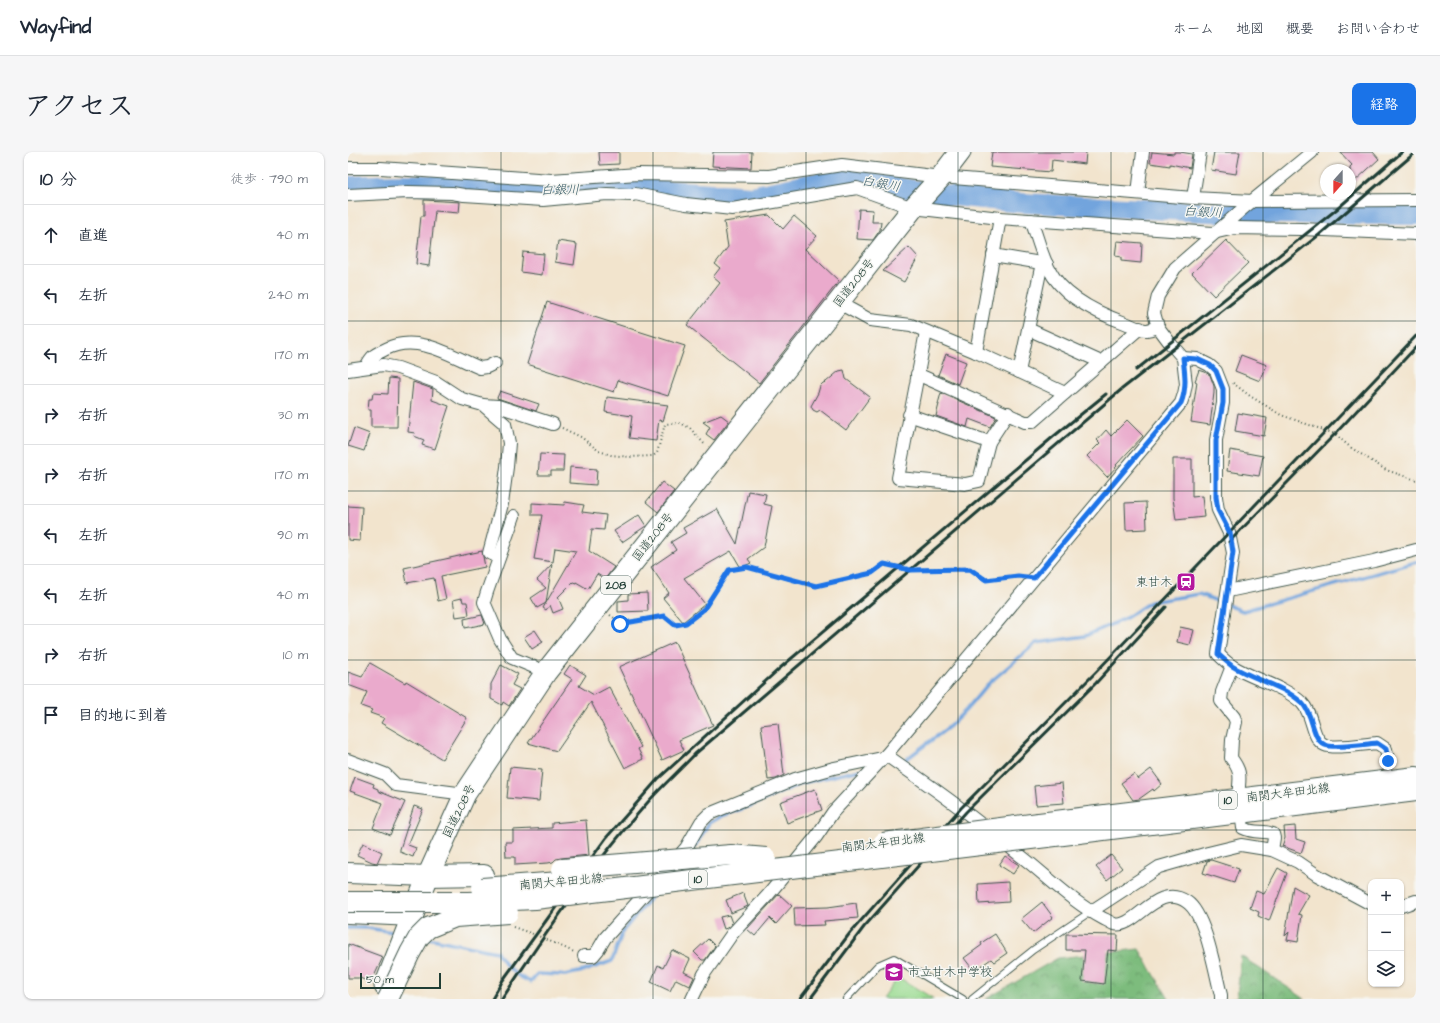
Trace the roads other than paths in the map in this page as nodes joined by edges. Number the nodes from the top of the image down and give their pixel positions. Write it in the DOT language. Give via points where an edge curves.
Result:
graph roads {
  1 [pos="960,152"];
  2 [pos="1143,152"];
  3 [pos="1200,152"];
  4 [pos="1312,152"];
  5 [pos="348,168"];
  6 [pos="941,177"];
  7 [pos="1138,193"];
  8 [pos="348,195"];
  9 [pos="1193,198"];
  10 [pos="1416,200"];
  11 [pos="1249,203"];
  12 [pos="913,208"];
  13 [pos="1000,218"];
  14 [pos="1031,220"];
  15 [pos="1217,230"];
  16 [pos="1416,234"];
  17 [pos="993,255"];
  18 [pos="1044,263"];
  19 [pos="839,303"];
  20 [pos="1158,327"];
  21 [pos="1028,328"];
  22 [pos="1140,328"];
  23 [pos="926,332"];
  24 [pos="976,352"];
  25 [pos="1183,358"];
  26 [pos="1101,362"];
  27 [pos="495,363"];
  28 [pos="366,367"];
  29 [pos="348,370"];
  30 [pos="1019,372"];
  31 [pos="917,374"];
  32 [pos="1065,393"];
  33 [pos="483,405"];
  34 [pos="1008,413"];
  35 [pos="909,416"];
  36 [pos="553,424"];
  37 [pos="989,442"];
  38 [pos="514,516"];
  39 [pos="1416,550"];
  40 [pos="499,557"];
  41 [pos="1228,591"];
  42 [pos="1232,666"];
  43 [pos="546,672"];
  44 [pos="884,756"];
  45 [pos="348,760"];
  46 [pos="1388,761"];
  47 [pos="1416,777"];
  48 [pos="1416,791"];
  49 [pos="465,794"];
  50 [pos="1240,806"];
  51 [pos="1043,830"];
  52 [pos="1272,850"];
  53 [pos="766,858"];
  54 [pos="348,873"];
  55 [pos="428,876"];
  56 [pos="711,878"];
  57 [pos="348,889"];
  58 [pos="1416,901"];
  59 [pos="348,902"];
  60 [pos="1368,902"];
  61 [pos="1404,905"];
  62 [pos="1090,912"];
  63 [pos="348,913"];
  64 [pos="413,916"];
  65 [pos="584,956"];
  66 [pos="380,999"];
  67 [pos="388,999"];
  68 [pos="692,999"];
  69 [pos="846,999"];
  70 [pos="963,999"];
  71 [pos="972,999"];
  72 [pos="1221,999"];
  1 -- 6 [label="highway, 国道208号 / 208"];
  2 -- 7 [label="street"];
  3 -- 9 [label="street"];
  4 -- 11 [label="street"];
  5 -- 6 [label="street" via="551,180 638,174 769,176 842,164"];
  6 -- 7 [label="street"];
  6 -- 12 [label="highway, 国道208号 / 208"];
  7 -- 9 [label="street"];
  8 -- 12 [label="street" via="452,193 543,200 635,194 686,204 732,209 857,188"];
  9 -- 11 [label="street"];
  10 -- 11 [label="street"];
  11 -- 15 [label="street"];
  12 -- 13 [label="street"];
  12 -- 19 [label="highway, 国道208号 / 208"];
  13 -- 14 [label="street"];
  13 -- 17 [label="street"];
  14 -- 15 [label="street"];
  14 -- 18 [label="street"];
  15 -- 16 [label="street" via="1301,229"];
  15 -- 20 [label="street" via="1175,268 1166,281 1158,296 1154,313"];
  17 -- 18 [label="street"];
  17 -- 24 [label="street"];
  18 -- 21 [label="street"];
  18 -- 22 [label="street" via="1060,284 1084,304"];
  19 -- 23 [label="street" via="870,320 911,326"];
  19 -- 43 [label="highway, 国道208号 / 208"];
  20 -- 22 [label="street" via="1146,330"];
  20 -- 25 [label="street"];
  21 -- 26 [label="street"];
  21 -- 30 [label="street"];
  22 -- 26 [label="street"];
  23 -- 24 [label="street"];
  23 -- 31 [label="street"];
  24 -- 30 [label="street"];
  25 -- 41 [label="street" via="1197,359 1210,365 1220,378 1223,389 1216,440 1216,497 1233,552"];
  25 -- 44 [label="street" via="1186,384 1181,403"];
  26 -- 32 [label="street"];
  27 -- 28 [label="street" via="480,368 433,348 405,343 371,356"];
  28 -- 29 [label="street"];
  28 -- 33 [label="street" via="383,364 398,368 436,382 462,399"];
  30 -- 32 [label="street"];
  31 -- 34 [label="street"];
  31 -- 35 [label="street"];
  32 -- 34 [label="street" via="1032,422 1025,422"];
  33 -- 36 [label="street" via="498,406"];
  33 -- 40 [label="street" via="505,424 509,443 502,504 489,553"];
  34 -- 37 [label="street"];
  35 -- 37 [label="street"];
  35 -- 37 [label="street" via="898,478 965,484 979,481"];
  38 -- 40 [label="street"];
  39 -- 41 [label="street"];
  40 -- 43 [label="street" via="484,602 500,639 512,658"];
  41 -- 42 [label="street" via="1218,654"];
  42 -- 46 [label="street" via="1303,704 1311,716 1316,736 1321,743 1336,746 1377,743 1386,749"];
  42 -- 50 [label="street" via="1221,702 1236,722 1231,758 1240,773"];
  43 -- 49 [label="highway, 国道208号 / 208"];
  44 -- 62 [label="street" via="961,808"];
  44 -- 65 [label="street" via="795,779 709,814 700,822 686,848 605,938 593,956"];
  44 -- 68 [label="street" via="833,812 816,837 768,895 732,934 704,974"];
  45 -- 49 [label="street" via="385,774 396,785"];
  47 -- 50 [label="main road, 南関大牟田北線 / 10"];
  48 -- 50 [label="main road, 南関大牟田北線 / 10"];
  49 -- 55 [label="highway, 国道208号 / 208"];
  50 -- 51 [label="main road, 南関大牟田北線 / 10"];
  50 -- 52 [label="street" via="1243,828 1273,834"];
  51 -- 53 [label="main road, 南関大牟田北線 / 10, bridge"];
  51 -- 56 [label="main road, 南関大牟田北線 / 10, bridge"];
  52 -- 60 [label="street"];
  52 -- 62 [label="street" via="1241,845 1159,867"];
  53 -- 55 [label="main road, bridge" via="731,855 484,875"];
  53 -- 57 [label="main road, 南関大牟田北線 / 10, bridge" via="597,879 500,887 408,891"];
  54 -- 55 [label="main road"];
  55 -- 64 [label="highway, 国道208号 / 208"];
  56 -- 59 [label="main road, 南関大牟田北線 / 10, bridge" via="535,899"];
  56 -- 67 [label="main road, bridge" via="587,903 524,912 456,917 428,928 419,937"];
  58 -- 61 [label="street"];
  62 -- 71 [label="lane" via="1033,950"];
  62 -- 72 [label="street" via="1115,925 1126,924 1159,900 1172,897 1188,903 1203,926"];
  63 -- 64 [label="main road"];
  64 -- 66 [label="highway, 国道208号 / 208"];
  69 -- 70 [label="lane" via="878,965 894,958"];
}
